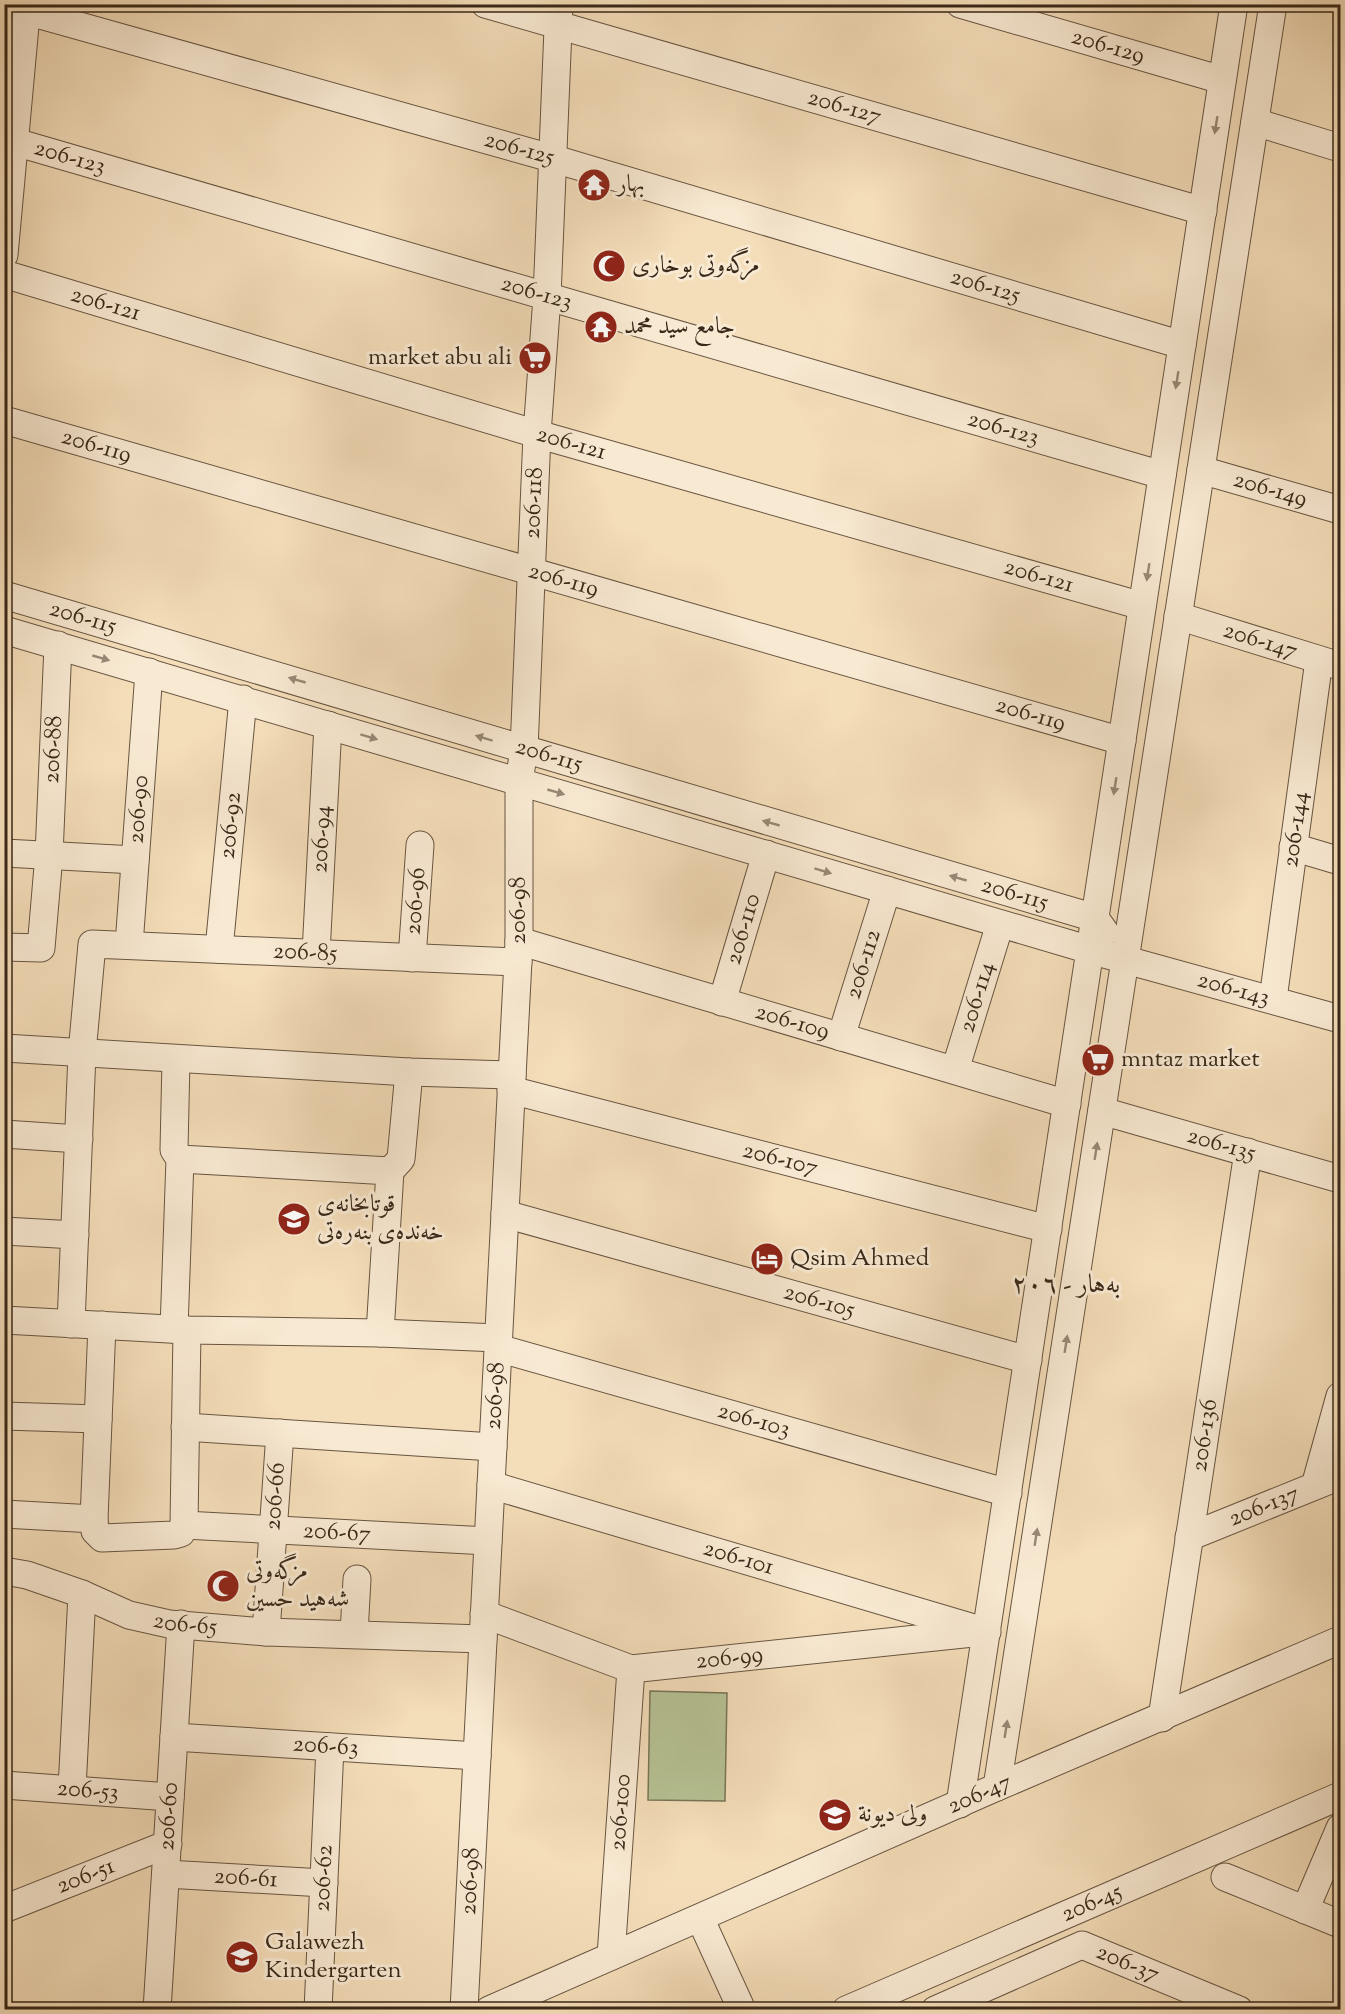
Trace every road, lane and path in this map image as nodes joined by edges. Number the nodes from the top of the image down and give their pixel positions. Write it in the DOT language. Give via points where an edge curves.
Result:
graph roads {
  1 [pos="485,4"];
  2 [pos="960,4"];
  3 [pos="1234,4"];
  4 [pos="1273,4"];
  5 [pos="27,8"];
  6 [pos="559,15"];
  7 [pos="1222,80"];
  8 [pos="1255,122"];
  9 [pos="15,142"];
  10 [pos="1341,148"];
  11 [pos="551,158"];
  12 [pos="1203,211"];
  13 [pos="4,255"];
  14 [pos="4,274"];
  15 [pos="547,297"];
  16 [pos="1182,345"];
  17 [pos="4,420"];
  18 [pos="537,434"];
  19 [pos="1201,470"];
  20 [pos="1162,475"];
  21 [pos="1340,504"];
  22 [pos="531,570"];
  23 [pos="4,595"];
  24 [pos="1142,606"];
  25 [pos="1179,616"];
  26 [pos="4,630"];
  27 [pos="58,645"];
  28 [pos="1330,663"];
  29 [pos="149,672"];
  30 [pos="243,699"];
  31 [pos="328,725"];
  32 [pos="1122,741"];
  33 [pos="524,750"];
  34 [pos="519,781"];
  35 [pos="420,845"];
  36 [pos="1293,847"];
  37 [pos="4,853"];
  38 [pos="766,854"];
  39 [pos="49,855"];
  40 [pos="135,860"];
  41 [pos="1341,861"];
  42 [pos="887,890"];
  43 [pos="1095,918"];
  44 [pos="1000,924"];
  45 [pos="129,945"];
  46 [pos="4,947"];
  47 [pos="219,949"];
  48 [pos="1090,950"];
  49 [pos="518,951"];
  50 [pos="316,953"];
  51 [pos="412,958"];
  52 [pos="1125,960"];
  53 [pos="1273,999"];
  54 [pos="722,1002"];
  55 [pos="1341,1019"];
  56 [pos="842,1037"];
  57 [pos="4,1048"];
  58 [pos="82,1053"];
  59 [pos="176,1059"];
  60 [pos="955,1070"];
  61 [pos="409,1072"];
  62 [pos="511,1083"];
  63 [pos="1067,1104"];
  64 [pos="1102,1111"];
  65 [pos="4,1134"];
  66 [pos="79,1139"];
  67 [pos="1248,1152"];
  68 [pos="180,1159"];
  69 [pos="390,1171"];
  70 [pos="1341,1179"];
  71 [pos="505,1214"];
  72 [pos="1048,1229"];
  73 [pos="4,1231"];
  74 [pos="75,1235"];
  75 [pos="4,1320"];
  76 [pos="71,1324"];
  77 [pos="102,1325"];
  78 [pos="180,1329"];
  79 [pos="380,1333"];
  80 [pos="498,1343"];
  81 [pos="1028,1360"];
  82 [pos="1341,1396"];
  83 [pos="4,1416"];
  84 [pos="98,1419"];
  85 [pos="185,1427"];
  86 [pos="280,1433"];
  87 [pos="493,1447"];
  88 [pos="1341,1476"];
  89 [pos="491,1485"];
  90 [pos="1315,1486"];
  91 [pos="1008,1493"];
  92 [pos="4,1514"];
  93 [pos="94,1519"];
  94 [pos="274,1529"];
  95 [pos="179,1530"];
  96 [pos="1189,1537"];
  97 [pos="488,1541"];
  98 [pos="4,1571"];
  99 [pos="357,1579"];
  100 [pos="82,1594"];
  101 [pos="181,1624"];
  102 [pos="484,1626"];
  103 [pos="266,1632"];
  104 [pos="987,1632"];
  105 [pos="354,1635"];
  106 [pos="1341,1641"];
  107 [pos="631,1669"];
  108 [pos="1162,1718"];
  109 [pos="174,1737"];
  110 [pos="330,1747"];
  111 [pos="477,1756"];
  112 [pos="4,1785"];
  113 [pos="998,1787"];
  114 [pos="72,1790"];
  115 [pos="1341,1796"];
  116 [pos="171,1797"];
  117 [pos="960,1804"];
  118 [pos="1341,1828"];
  119 [pos="168,1844"];
  120 [pos="166,1874"];
  121 [pos="1225,1877"];
  122 [pos="324,1883"];
  123 [pos="4,1909"];
  124 [pos="1305,1910"];
  125 [pos="700,1918"];
  126 [pos="1341,1924"];
  127 [pos="611,1956"];
  128 [pos="152,2007"];
  129 [pos="318,2010"];
  130 [pos="464,2010"];
  131 [pos="489,2010"];
  132 [pos="742,2010"];
  133 [pos="846,2010"];
  134 [pos="935,2010"];
  135 [pos="1239,2010"];
  1 -- 6 [label="street, 206-127"];
  2 -- 7 [label="street, 206-129"];
  3 -- 7 [label="street"];
  4 -- 8 [label="street"];
  5 -- 9 [label="street"];
  5 -- 11 [label="street, 206-125"];
  6 -- 11 [label="street, 206-118"];
  6 -- 12 [label="street, 206-127"];
  7 -- 12 [label="street, one-way"];
  8 -- 10 [label="street"];
  8 -- 19 [label="street"];
  9 -- 13 [label="street"];
  9 -- 15 [label="street, 206-123"];
  11 -- 15 [label="street, 206-118"];
  11 -- 16 [label="street, 206-125"];
  12 -- 16 [label="street"];
  14 -- 18 [label="street, 206-121"];
  15 -- 18 [label="street, 206-118"];
  15 -- 20 [label="street, 206-123"];
  16 -- 20 [label="street, one-way"];
  17 -- 22 [label="street, 206-119"];
  18 -- 22 [label="street, 206-118"];
  18 -- 24 [label="street, 206-121"];
  19 -- 21 [label="street, 206-149"];
  19 -- 25 [label="street"];
  20 -- 24 [label="street, one-way"];
  22 -- 32 [label="street, 206-119"];
  22 -- 33 [label="street, 206-118"];
  33 -- 23 [label="street, 206-115, one-way"];
  24 -- 32 [label="street"];
  25 -- 28 [label="street, 206-147"];
  25 -- 52 [label="street"];
  26 -- 27 [label="street, 206-115"];
  27 -- 29 [label="street, 206-115, one-way"];
  27 -- 39 [label="street, 206-88"];
  28 -- 36 [label="street, 206-144"];
  29 -- 30 [label="street, 206-115"];
  29 -- 40 [label="street, 206-90"];
  30 -- 31 [label="street, 206-115"];
  30 -- 47 [label="street, 206-92"];
  31 -- 34 [label="street, 206-115, one-way"];
  31 -- 50 [label="street, 206-94"];
  32 -- 43 [label="street, one-way"];
  33 -- 34 [label="street, 206-118"];
  43 -- 33 [label="street, 206-115, one-way"];
  34 -- 38 [label="street, 206-115, one-way"];
  34 -- 49 [label="street, 206-98"];
  35 -- 51 [label="street, 206-96"];
  36 -- 41 [label="street"];
  36 -- 53 [label="street, 206-144"];
  37 -- 39 [label="street"];
  38 -- 42 [label="street, 206-115, one-way"];
  38 -- 54 [label="street, 206-110"];
  39 -- 40 [label="street"];
  39 -- 46 [label="street, 206-88" via="41,948"];
  40 -- 45 [label="street, 206-90"];
  42 -- 44 [label="street, 206-115"];
  42 -- 56 [label="street, 206-112"];
  43 -- 48 [label="street"];
  43 -- 52 [label="street"];
  44 -- 48 [label="street, 206-115"];
  44 -- 60 [label="street, 206-114"];
  45 -- 47 [label="street, 206-85"];
  45 -- 58 [label="street, 206-85" via="92,944"];
  47 -- 50 [label="street, 206-85"];
  48 -- 52 [label="street, 206-115"];
  48 -- 63 [label="street"];
  49 -- 51 [label="street, 206-85"];
  49 -- 54 [label="street, 206-109"];
  49 -- 62 [label="street, 206-98"];
  50 -- 51 [label="street, 206-85"];
  52 -- 53 [label="street, 206-143"];
  52 -- 64 [label="street"];
  53 -- 55 [label="street, 206-143"];
  54 -- 56 [label="street, 206-109"];
  56 -- 60 [label="street, 206-109"];
  57 -- 58 [label="street, 206-107"];
  58 -- 59 [label="street, 206-107"];
  58 -- 66 [label="street"];
  59 -- 61 [label="street, 206-107"];
  59 -- 68 [label="street" via="174,1150"];
  60 -- 63 [label="street, 206-109"];
  61 -- 62 [label="street, 206-107"];
  61 -- 69 [label="street" via="401,1159"];
  62 -- 71 [label="street, 206-98"];
  62 -- 72 [label="street, 206-107"];
  63 -- 72 [label="street"];
  64 -- 67 [label="street, 206-135"];
  113 -- 64 [label="street, one-way"];
  65 -- 66 [label="street"];
  66 -- 74 [label="street"];
  67 -- 70 [label="street, 206-135"];
  67 -- 96 [label="street, 206-136"];
  68 -- 69 [label="street"];
  68 -- 78 [label="street"];
  69 -- 79 [label="street"];
  71 -- 80 [label="street, 206-98"];
  71 -- 81 [label="street, 206-105"];
  72 -- 81 [label="street"];
  73 -- 74 [label="street"];
  74 -- 76 [label="street"];
  75 -- 76 [label="street, 206-103"];
  76 -- 77 [label="street, 206-103"];
  77 -- 78 [label="street, 206-103"];
  77 -- 84 [label="street"];
  78 -- 79 [label="street, 206-103"];
  78 -- 85 [label="street"];
  79 -- 80 [label="street, 206-103"];
  80 -- 87 [label="street, 206-98"];
  80 -- 91 [label="street, 206-103"];
  81 -- 91 [label="street"];
  82 -- 90 [label="street"];
  83 -- 84 [label="street"];
  84 -- 93 [label="street"];
  85 -- 86 [label="street"];
  85 -- 95 [label="street"];
  86 -- 87 [label="street"];
  86 -- 94 [label="street, 206-66"];
  87 -- 89 [label="street, 206-98"];
  88 -- 90 [label="street, 206-137"];
  89 -- 97 [label="street, 206-98"];
  89 -- 104 [label="street, 206-101"];
  90 -- 96 [label="street, 206-137"];
  91 -- 104 [label="street"];
  92 -- 93 [label="street"];
  93 -- 95 [label="street, 206-67" via="95,1531 102,1538"];
  94 -- 95 [label="street, 206-67"];
  94 -- 97 [label="street, 206-67"];
  94 -- 103 [label="street, 206-66"];
  96 -- 108 [label="street, 206-136"];
  97 -- 102 [label="street, 206-98"];
  98 -- 100 [label="street, 206-65"];
  99 -- 105 [label="street"];
  100 -- 101 [label="street, 206-65" via="129,1615"];
  100 -- 114 [label="street"];
  101 -- 103 [label="street, 206-65"];
  101 -- 109 [label="street, 206-60"];
  102 -- 105 [label="street, 206-65"];
  102 -- 107 [label="street, 206-99"];
  102 -- 111 [label="street, 206-98"];
  103 -- 105 [label="street, 206-65"];
  104 -- 107 [label="street, 206-99"];
  104 -- 117 [label="street"];
  106 -- 108 [label="street, 206-47"];
  107 -- 127 [label="street, 206-100"];
  108 -- 113 [label="street, 206-47"];
  109 -- 110 [label="street, 206-63"];
  109 -- 116 [label="street, 206-60"];
  110 -- 111 [label="street, 206-63"];
  110 -- 122 [label="street, 206-62"];
  111 -- 130 [label="street, 206-98"];
  112 -- 114 [label="street, 206-53"];
  113 -- 117 [label="street, 206-47"];
  114 -- 116 [label="street, 206-53"];
  115 -- 133 [label="street, 206-45"];
  116 -- 119 [label="street, 206-60"];
  117 -- 125 [label="street, 206-47"];
  118 -- 124 [label="street"];
  119 -- 120 [label="street, 206-60"];
  119 -- 123 [label="street, 206-51"];
  120 -- 122 [label="street, 206-61"];
  120 -- 128 [label="street, 206-60"];
  121 -- 124 [label="street"];
  122 -- 129 [label="street, 206-62"];
  124 -- 126 [label="street"];
  125 -- 127 [label="street, 206-47"];
  125 -- 132 [label="street"];
  127 -- 131 [label="street, 206-47"];
  134 -- 135 [label="street, 206-37" via="1082,1945"];
}
